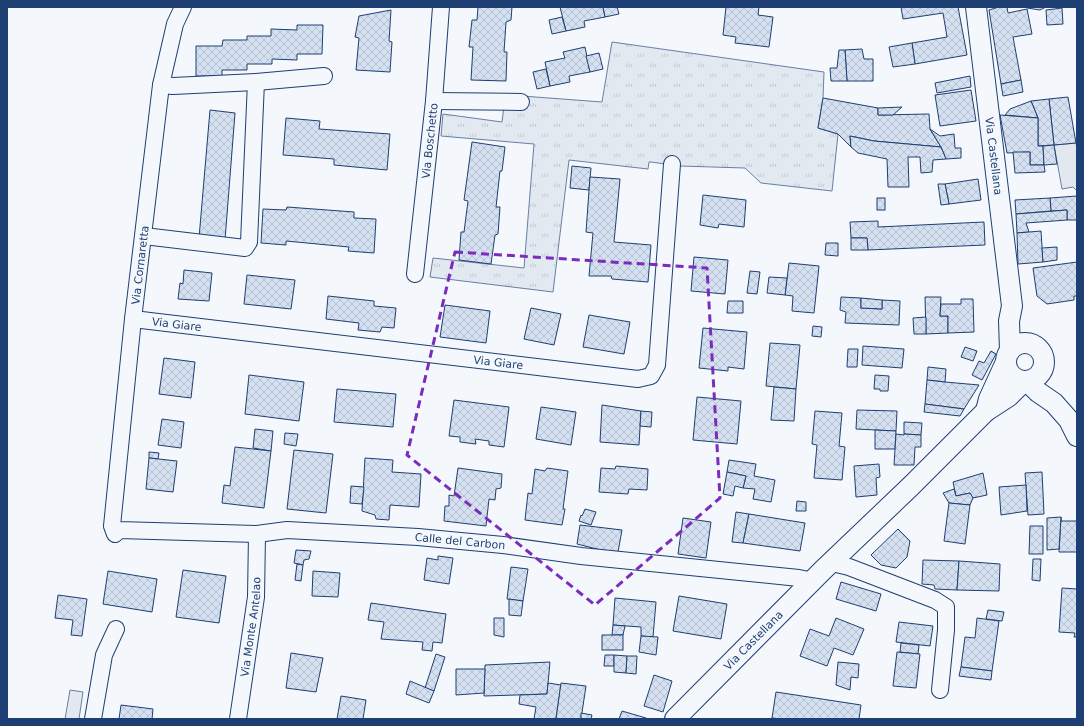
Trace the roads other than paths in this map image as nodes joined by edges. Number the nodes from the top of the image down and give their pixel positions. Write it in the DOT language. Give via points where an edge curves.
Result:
graph roads {
  1 [pos="183,7"];
  2 [pos="442,7"];
  3 [pos="976,7"];
  4 [pos="324,76"];
  5 [pos="256,82"];
  6 [pos="161,85"];
  7 [pos="434,101"];
  8 [pos="521,102"];
  9 [pos="672,164"];
  10 [pos="144,236"];
  11 [pos="415,274"];
  12 [pos="1012,306"];
  13 [pos="133,319"];
  14 [pos="1033,344"];
  15 [pos="1008,357"];
  16 [pos="1043,367"];
  17 [pos="1025,381"];
  18 [pos="1054,403"];
  19 [pos="986,411"];
  20 [pos="1077,436"];
  21 [pos="112,526"];
  22 [pos="257,534"];
  23 [pos="832,562"];
  24 [pos="813,581"];
  25 [pos="116,629"];
  26 [pos="940,690"];
  27 [pos="678,718"];
  28 [pos="93,719"];
  29 [pos="238,719"];
  1 -- 6 [label="street, Via Cornaretta" via="174,24"];
  2 -- 7 [label="street, Via Boschetto"];
  3 -- 12 [label="street, Via Castellana"];
  4 -- 5 [label="street"];
  5 -- 6 [label="street"];
  5 -- 10 [label="street" via="249,242 245,248"];
  6 -- 10 [label="street, Via Cornaretta"];
  7 -- 8 [label="street"];
  7 -- 11 [label="street, Via Boschetto"];
  9 -- 13 [label="street, Via Giare" via="657,365 651,376 638,379"];
  10 -- 13 [label="street, Via Cornaretta"];
  12 -- 14 [label="street, Via Castellana"];
  12 -- 15 [label="street, Via Castellana"];
  13 -- 21 [label="street, Via Cornaretta"];
  14 -- 15 [label="street" via="1017,344"];
  14 -- 16 [label="street" via="1041,351"];
  15 -- 17 [label="street" via="1007,370 1011,376"];
  15 -- 19 [label="street, Via Castellana" via="989,398"];
  16 -- 17 [label="street" via="1038,376"];
  16 -- 18 [label="street"];
  17 -- 18 [label="street"];
  17 -- 19 [label="street, Via Castellana"];
  18 -- 20 [label="street" via="1069,420"];
  19 -- 23 [label="street, Via Castellana"];
  21 -- 22 [label="street, Calle del Carbon" via="115,534 118,530"];
  22 -- 24 [label="street, Calle del Carbon" via="287,530 418,537"];
  22 -- 29 [label="street, Via Monte Antelao" via="256,597"];
  23 -- 24 [label="street, Via Castellana"];
  23 -- 26 [label="street" via="946,606"];
  24 -- 27 [label="street, Via Castellana"];
  25 -- 28 [label="street" via="104,655"];
}
